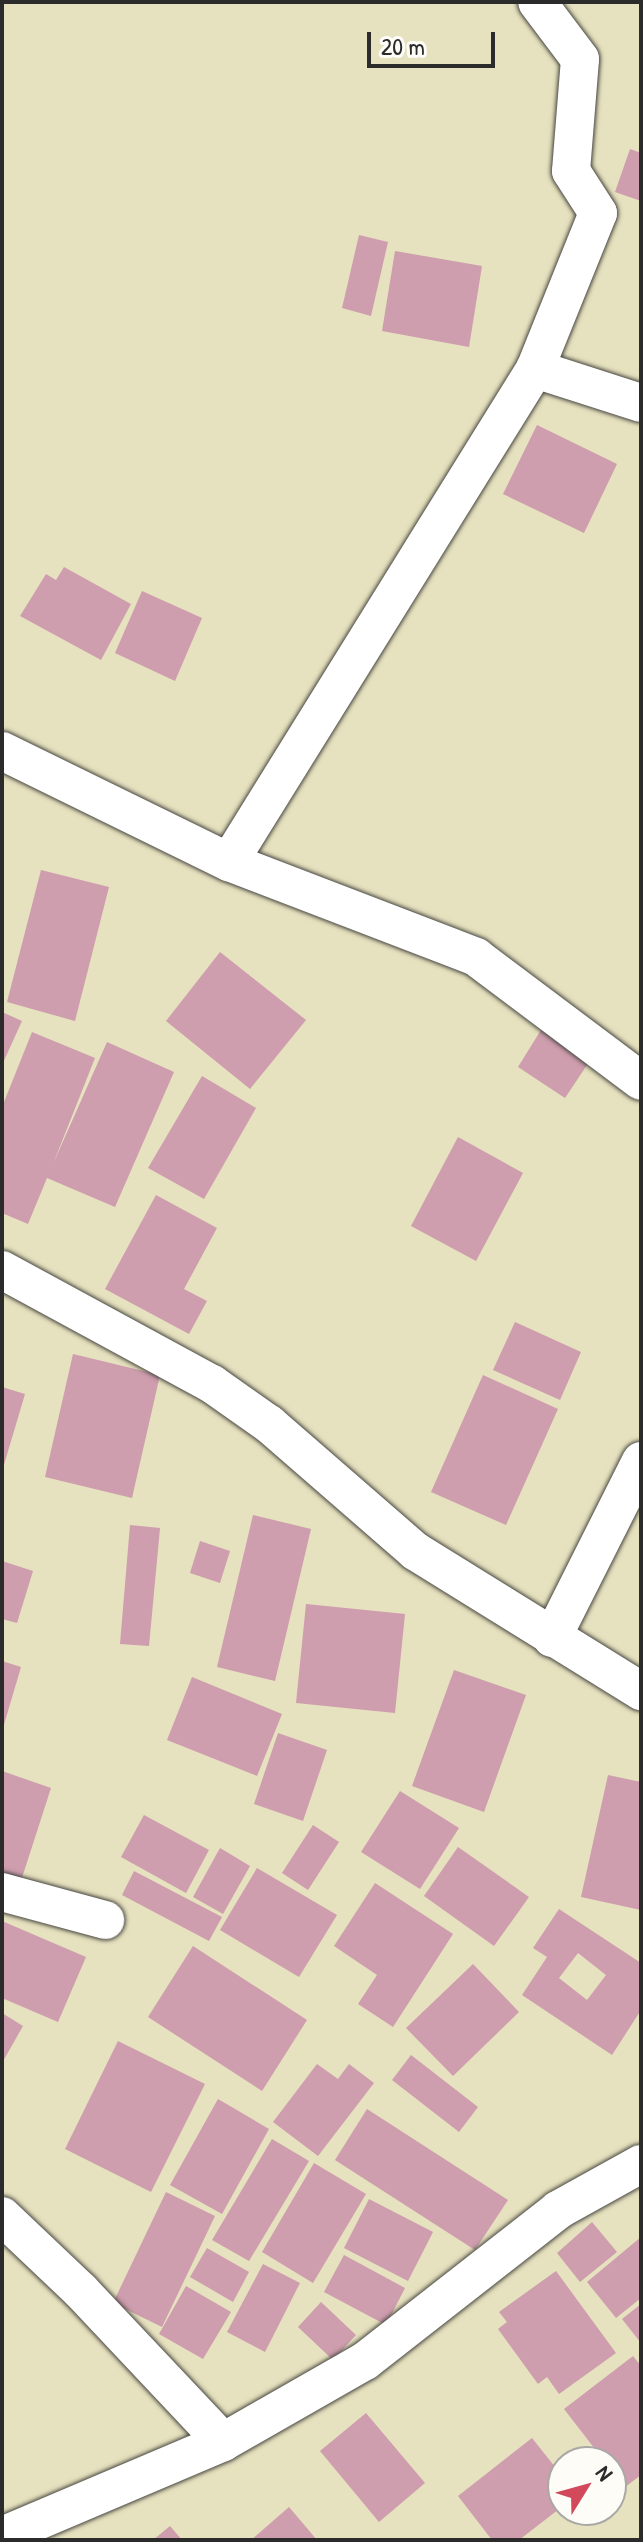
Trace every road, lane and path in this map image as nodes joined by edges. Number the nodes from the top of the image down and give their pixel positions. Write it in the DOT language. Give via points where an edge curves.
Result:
graph roads {
  1 [pos="537,2"];
  2 [pos="535,369"];
  3 [pos="641,403"];
  4 [pos="2,751"];
  5 [pos="229,862"];
  6 [pos="641,1081"];
  7 [pos="2,1270"];
  8 [pos="641,1461"];
  9 [pos="552,1638"];
  10 [pos="641,1691"];
  11 [pos="2,1892"];
  12 [pos="105,1920"];
  13 [pos="641,2164"];
  14 [pos="2,2216"];
  15 [pos="223,2442"];
  16 [pos="2,2536"];
  1 -- 2 [label="street" via="580,59 571,171 598,213"];
  2 -- 3 [label="street"];
  2 -- 5 [label="street"];
  4 -- 5 [label="street"];
  5 -- 6 [label="street" via="476,957"];
  7 -- 9 [label="street" via="212,1384 269,1424 415,1551"];
  8 -- 9 [label="street"];
  9 -- 10 [label="street"];
  11 -- 12 [label="street"];
  13 -- 15 [label="street" via="558,2210 365,2361"];
  14 -- 15 [label="street" via="80,2290"];
  15 -- 16 [label="street"];
}
